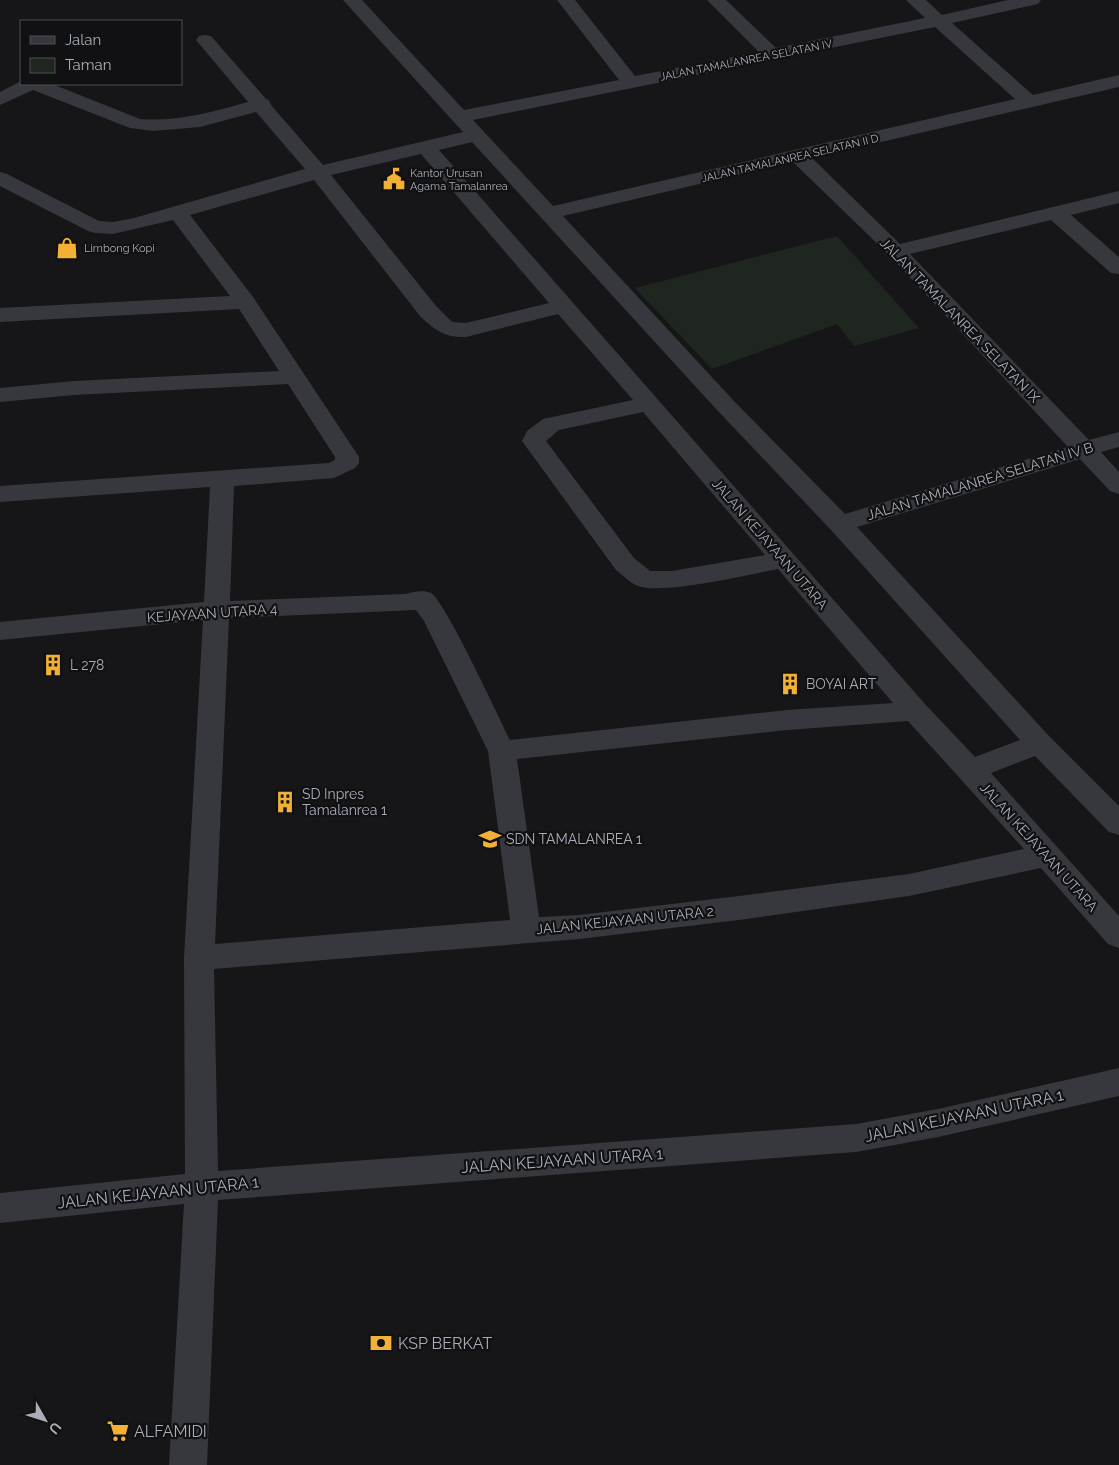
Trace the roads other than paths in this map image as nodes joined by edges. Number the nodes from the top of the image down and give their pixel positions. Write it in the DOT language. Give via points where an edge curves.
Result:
graph roads {
  1 [pos="352,0"];
  2 [pos="566,0"];
  3 [pos="716,0"];
  4 [pos="915,0"];
  5 [pos="1032,0"];
  6 [pos="939,21"];
  7 [pos="206,40"];
  8 [pos="773,55"];
  9 [pos="1119,81"];
  10 [pos="631,83"];
  11 [pos="28,85"];
  12 [pos="39,85"];
  13 [pos="0,100"];
  14 [pos="1029,102"];
  15 [pos="262,104"];
  16 [pos="460,117"];
  17 [pos="477,135"];
  18 [pos="426,147"];
  19 [pos="798,156"];
  20 [pos="318,172"];
  21 [pos="0,178"];
  22 [pos="1119,197"];
  23 [pos="1055,212"];
  24 [pos="178,213"];
  25 [pos="550,213"];
  26 [pos="896,251"];
  27 [pos="1119,268"];
  28 [pos="245,302"];
  29 [pos="563,306"];
  30 [pos="0,315"];
  31 [pos="293,377"];
  32 [pos="0,394"];
  33 [pos="647,404"];
  34 [pos="1119,439"];
  35 [pos="1083,449"];
  36 [pos="222,479"];
  37 [pos="1119,486"];
  38 [pos="0,494"];
  39 [pos="840,524"];
  40 [pos="784,560"];
  41 [pos="217,610"];
  42 [pos="1,636"];
  43 [pos="915,711"];
  44 [pos="1039,743"];
  45 [pos="502,751"];
  46 [pos="971,770"];
  47 [pos="1119,824"];
  48 [pos="1047,855"];
  49 [pos="526,930"];
  50 [pos="1119,936"];
  51 [pos="199,958"];
  52 [pos="1119,1082"];
  53 [pos="202,1187"];
  54 [pos="0,1208"];
  55 [pos="188,1465"];
  1 -- 16 [label="street"];
  2 -- 10 [label="street"];
  3 -- 8 [label="street"];
  4 -- 6 [label="street"];
  5 -- 6 [label="street, JALAN TAMALANREA SELATAN IV"];
  6 -- 8 [label="street, JALAN TAMALANREA SELATAN IV"];
  6 -- 14 [label="street"];
  7 -- 15 [label="street"];
  8 -- 10 [label="street, JALAN TAMALANREA SELATAN IV"];
  9 -- 14 [label="street, JALAN TAMALANREA SELATAN II D"];
  10 -- 16 [label="street, JALAN TAMALANREA SELATAN IV"];
  11 -- 13 [label="street"];
  12 -- 15 [label="street" via="137,124 153,127 172,127"];
  14 -- 19 [label="street, JALAN TAMALANREA SELATAN II D"];
  15 -- 20 [label="street"];
  16 -- 17 [label="street"];
  17 -- 18 [label="street"];
  17 -- 25 [label="street"];
  18 -- 20 [label="street"];
  18 -- 29 [label="street, JALAN KEJAYAAN UTARA"];
  19 -- 25 [label="street, JALAN TAMALANREA SELATAN II D"];
  19 -- 26 [label="street, JALAN TAMALANREA SELATAN IX"];
  20 -- 24 [label="street"];
  20 -- 29 [label="street" via="428,312 453,332"];
  21 -- 24 [label="street" via="96,227 113,228"];
  22 -- 23 [label="street"];
  23 -- 26 [label="street"];
  23 -- 27 [label="street"];
  24 -- 28 [label="street"];
  25 -- 39 [label="street" via="725,405"];
  26 -- 35 [label="street, JALAN TAMALANREA SELATAN IX"];
  28 -- 30 [label="street"];
  28 -- 31 [label="street"];
  29 -- 33 [label="street, JALAN KEJAYAAN UTARA"];
  31 -- 32 [label="street"];
  31 -- 36 [label="street" via="341,446 347,463 334,470"];
  33 -- 40 [label="street, JALAN KEJAYAAN UTARA"];
  33 -- 40 [label="street" via="551,424 535,436 534,441 625,564 644,579 672,579"];
  34 -- 35 [label="street, JALAN TAMALANREA SELATAN IV B"];
  35 -- 37 [label="street, JALAN TAMALANREA SELATAN IX"];
  35 -- 39 [label="street, JALAN TAMALANREA SELATAN IV B"];
  36 -- 38 [label="street"];
  36 -- 41 [label="street"];
  39 -- 44 [label="street"];
  40 -- 43 [label="street, JALAN KEJAYAAN UTARA"];
  41 -- 42 [label="street, KEJAYAAN UTARA 4"];
  41 -- 45 [label="street, KEJAYAAN UTARA 4" via="423,600 436,618"];
  41 -- 51 [label="street"];
  43 -- 45 [label="street" via="787,720"];
  43 -- 46 [label="street, JALAN KEJAYAAN UTARA"];
  44 -- 46 [label="street"];
  44 -- 47 [label="street"];
  45 -- 49 [label="street"];
  46 -- 48 [label="street, JALAN KEJAYAAN UTARA"];
  48 -- 49 [label="street, JALAN KEJAYAAN UTARA 2" via="909,885 579,927"];
  48 -- 50 [label="street, JALAN KEJAYAAN UTARA"];
  49 -- 51 [label="street, JALAN KEJAYAAN UTARA 2"];
  51 -- 53 [label="street"];
  52 -- 53 [label="street, JALAN KEJAYAAN UTARA 1" via="856,1138"];
  53 -- 54 [label="street, JALAN KEJAYAAN UTARA 1"];
  53 -- 55 [label="street"];
}
